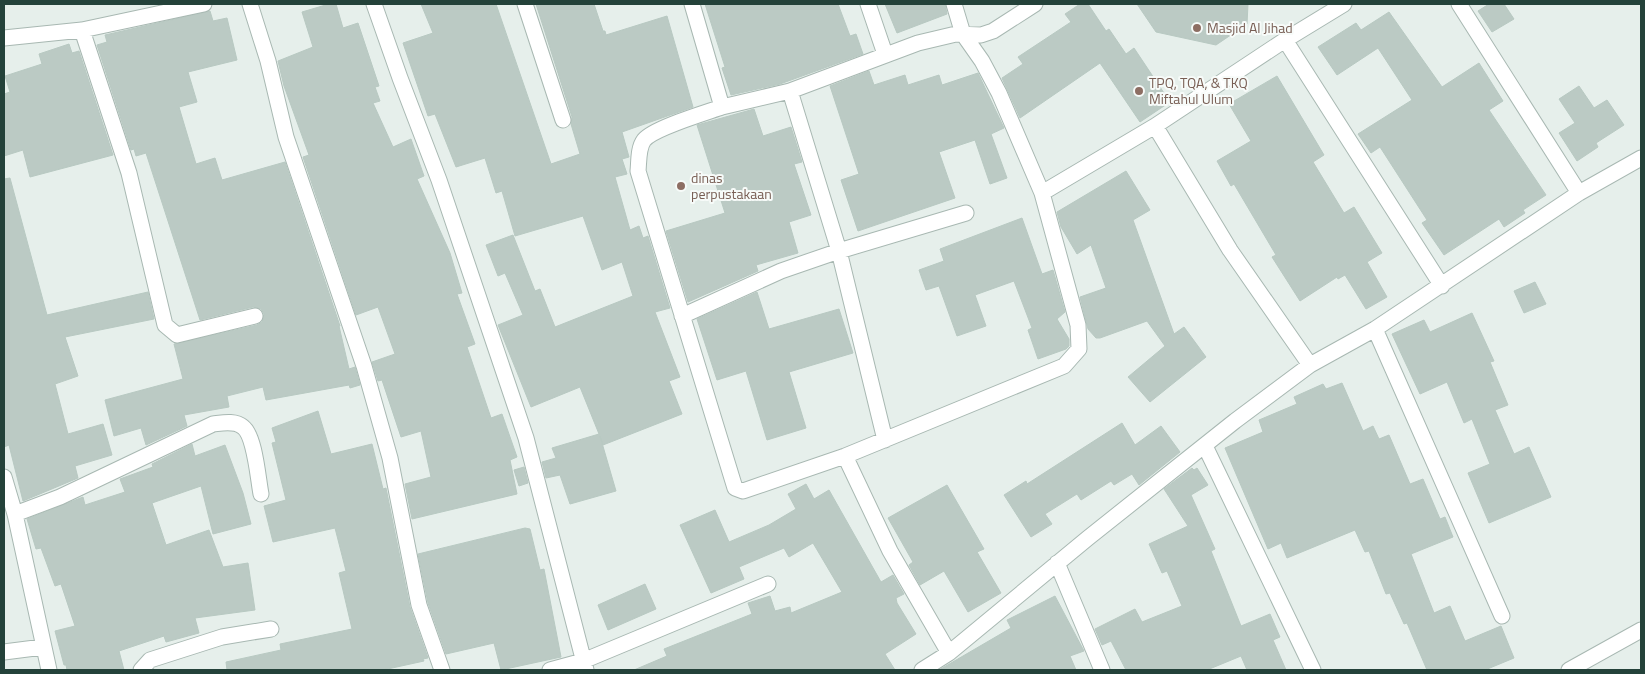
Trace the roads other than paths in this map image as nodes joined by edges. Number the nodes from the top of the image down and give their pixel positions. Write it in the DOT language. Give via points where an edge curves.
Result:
graph roads {
  1 [pos="204,4"];
  2 [pos="250,4"];
  3 [pos="374,4"];
  4 [pos="525,4"];
  5 [pos="692,4"];
  6 [pos="868,4"];
  7 [pos="954,4"];
  8 [pos="1035,4"];
  9 [pos="1344,4"];
  10 [pos="1459,4"];
  11 [pos="82,30"];
  12 [pos="963,34"];
  13 [pos="4,38"];
  14 [pos="1285,40"];
  15 [pos="885,54"];
  16 [pos="790,91"];
  17 [pos="722,107"];
  18 [pos="563,120"];
  19 [pos="1155,126"];
  20 [pos="1641,158"];
  21 [pos="1042,193"];
  22 [pos="1579,193"];
  23 [pos="966,213"];
  24 [pos="839,251"];
  25 [pos="1442,286"];
  26 [pos="255,316"];
  27 [pos="682,316"];
  28 [pos="1375,329"];
  29 [pos="1310,365"];
  30 [pos="886,440"];
  31 [pos="1205,446"];
  32 [pos="845,456"];
  33 [pos="4,477"];
  34 [pos="261,494"];
  35 [pos="15,514"];
  36 [pos="1057,563"];
  37 [pos="768,584"];
  38 [pos="1502,616"];
  39 [pos="271,629"];
  40 [pos="1641,630"];
  41 [pos="43,647"];
  42 [pos="4,652"];
  43 [pos="949,653"];
  44 [pos="585,666"];
  45 [pos="49,670"];
  46 [pos="141,670"];
  47 [pos="442,670"];
  48 [pos="550,670"];
  49 [pos="922,670"];
  50 [pos="1102,670"];
  51 [pos="1313,670"];
  52 [pos="1569,670"];
  1 -- 11 [label="street"];
  2 -- 47 [label="street" via="286,137 364,366 390,458 418,606"];
  3 -- 44 [label="street" via="440,180 526,438"];
  4 -- 18 [label="street"];
  5 -- 17 [label="street"];
  6 -- 15 [label="street"];
  7 -- 12 [label="street"];
  8 -- 12 [label="street" via="993,31 982,35"];
  9 -- 14 [label="street"];
  10 -- 22 [label="street"];
  11 -- 13 [label="street"];
  11 -- 26 [label="street" via="129,173 165,326 176,335"];
  12 -- 15 [label="street" via="945,36"];
  12 -- 21 [label="street" via="999,93"];
  14 -- 19 [label="street"];
  14 -- 25 [label="street"];
  15 -- 16 [label="street"];
  16 -- 17 [label="street"];
  16 -- 24 [label="street"];
  17 -- 27 [label="street" via="657,132 644,140 639,152 638,171"];
  19 -- 21 [label="street"];
  19 -- 29 [label="street" via="1230,250"];
  20 -- 22 [label="street"];
  21 -- 30 [label="street" via="1078,325 1079,349 1064,366"];
  22 -- 25 [label="street"];
  23 -- 24 [label="street"];
  24 -- 27 [label="street" via="781,271"];
  24 -- 30 [label="street"];
  25 -- 28 [label="street"];
  27 -- 32 [label="street" via="735,488 743,492"];
  28 -- 29 [label="street"];
  28 -- 38 [label="street"];
  29 -- 31 [label="street"];
  30 -- 32 [label="street"];
  31 -- 36 [label="street"];
  31 -- 51 [label="street"];
  32 -- 43 [label="street" via="890,550"];
  33 -- 35 [label="street"];
  34 -- 35 [label="street" via="249,434 242,426 230,422 213,424 60,497"];
  35 -- 41 [label="street"];
  36 -- 43 [label="street"];
  36 -- 50 [label="street"];
  37 -- 44 [label="street"];
  39 -- 46 [label="street" via="222,637 150,660"];
  40 -- 52 [label="street"];
  41 -- 42 [label="street"];
  41 -- 45 [label="street"];
  43 -- 49 [label="street"];
  44 -- 48 [label="street"];
}
